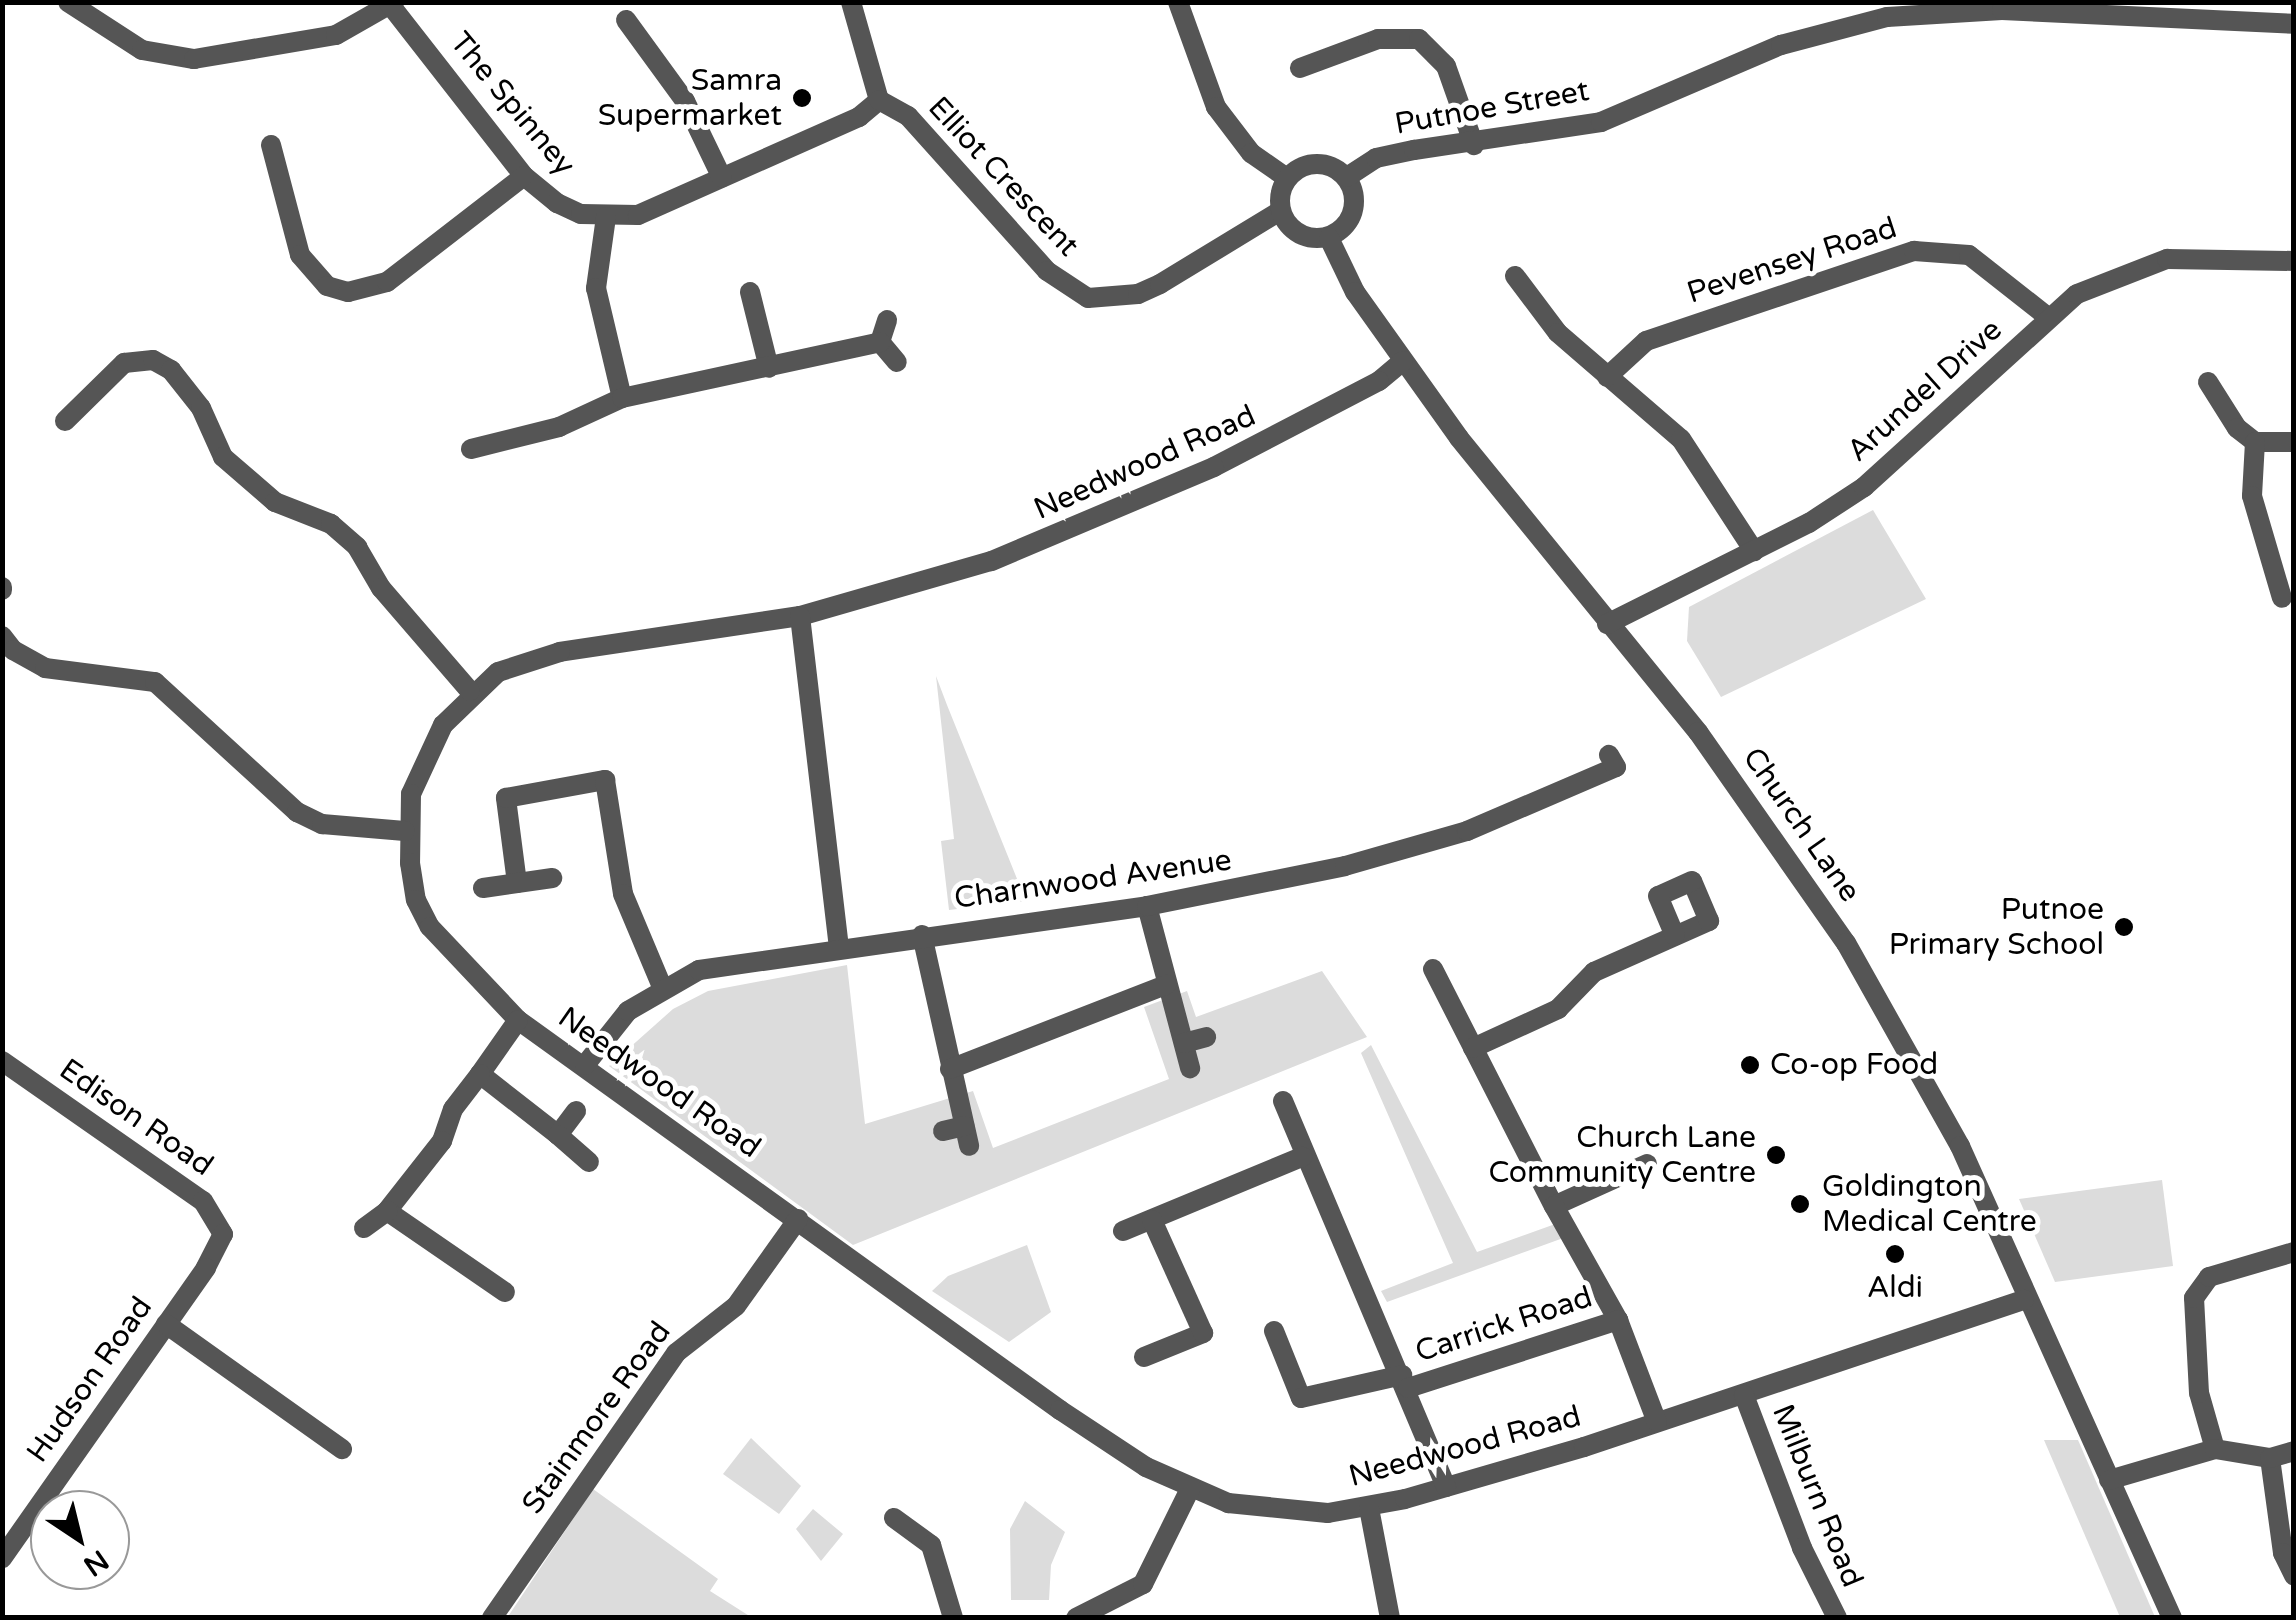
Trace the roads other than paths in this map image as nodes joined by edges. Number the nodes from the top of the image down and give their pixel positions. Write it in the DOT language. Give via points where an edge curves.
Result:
graph roads {
  1 [pos="68,2"];
  2 [pos="851,2"];
  3 [pos="1178,2"];
  4 [pos="391,4"];
  5 [pos="2079,7"];
  6 [pos="626,20"];
  7 [pos="2294,24"];
  8 [pos="1300,68"];
  9 [pos="879,100"];
  10 [pos="271,145"];
  11 [pos="1474,145"];
  12 [pos="524,176"];
  13 [pos="1347,177"];
  14 [pos="722,178"];
  15 [pos="1287,178"];
  16 [pos="1280,211"];
  17 [pos="606,217"];
  18 [pos="1328,238"];
  19 [pos="2294,261"];
  20 [pos="1515,276"];
  21 [pos="750,292"];
  22 [pos="2049,318"];
  23 [pos="887,320"];
  24 [pos="880,342"];
  25 [pos="1403,361"];
  26 [pos="897,362"];
  27 [pos="769,368"];
  28 [pos="1607,377"];
  29 [pos="2208,382"];
  30 [pos="622,398"];
  31 [pos="65,422"];
  32 [pos="2256,442"];
  33 [pos="2294,442"];
  34 [pos="471,449"];
  35 [pos="1754,550"];
  36 [pos="2282,598"];
  37 [pos="800,616"];
  38 [pos="1607,624"];
  39 [pos="2,636"];
  40 [pos="470,691"];
  41 [pos="1609,756"];
  42 [pos="405,831"];
  43 [pos="552,878"];
  44 [pos="517,882"];
  45 [pos="483,888"];
  46 [pos="1148,906"];
  47 [pos="922,935"];
  48 [pos="1675,936"];
  49 [pos="839,946"];
  50 [pos="1433,968"];
  51 [pos="1166,985"];
  52 [pos="662,987"];
  53 [pos="518,1020"];
  54 [pos="1206,1037"];
  55 [pos="1184,1043"];
  56 [pos="1472,1048"];
  57 [pos="2,1061"];
  58 [pos="585,1066"];
  59 [pos="1190,1068"];
  60 [pos="950,1069"];
  61 [pos="480,1074"];
  62 [pos="1282,1101"];
  63 [pos="576,1111"];
  64 [pos="558,1135"];
  65 [pos="959,1135"];
  66 [pos="1302,1157"];
  67 [pos="589,1162"];
  68 [pos="1647,1164"];
  69 [pos="1554,1206"];
  70 [pos="387,1211"];
  71 [pos="798,1219"];
  72 [pos="1152,1220"];
  73 [pos="364,1228"];
  74 [pos="1123,1232"];
  75 [pos="222,1234"];
  76 [pos="2294,1252"];
  77 [pos="506,1292"];
  78 [pos="2024,1300"];
  79 [pos="1618,1320"];
  80 [pos="166,1324"];
  81 [pos="1274,1331"];
  82 [pos="1144,1358"];
  83 [pos="1405,1381"];
  84 [pos="1744,1395"];
  85 [pos="1656,1422"];
  86 [pos="2215,1449"];
  87 [pos="342,1450"];
  88 [pos="2294,1451"];
  89 [pos="2270,1458"];
  90 [pos="2109,1480"];
  91 [pos="1446,1487"];
  92 [pos="1191,1488"];
  93 [pos="1368,1508"];
  94 [pos="894,1518"];
  95 [pos="2,1558"];
  96 [pos="2294,1576"];
  97 [pos="492,1618"];
  98 [pos="953,1618"];
  99 [pos="1076,1618"];
  100 [pos="1390,1618"];
  101 [pos="1836,1618"];
  102 [pos="2172,1618"];
  1 -- 4 [label="street" via="142,50 194,59 336,34"];
  2 -- 9 [label="street, Elliot Crescent"];
  3 -- 15 [label="street" via="1216,107 1251,153"];
  4 -- 12 [label="street, The Spinney"];
  5 -- 7 [label="street, Putnoe Street"];
  5 -- 11 [label="street, Putnoe Street" via="1937,12 1838,26 1601,122"];
  6 -- 14 [label="street" via="685,101"];
  8 -- 11 [label="street" via="1378,39 1418,39 1446,66"];
  9 -- 14 [label="street, The Spinney" via="859,117"];
  9 -- 16 [label="street, Elliot Crescent" via="908,116 1047,272 1088,298 1138,294"];
  10 -- 12 [label="street" via="300,254 327,286 348,292 387,282"];
  11 -- 13 [label="street, Putnoe Street" via="1376,158"];
  12 -- 17 [label="street, The Spinney" via="556,203"];
  13 -- 15 [label="street" via="1328,164 1303,166"];
  13 -- 18 [label="street" via="1355,210 1345,228"];
  14 -- 17 [label="street, The Spinney" via="638,215"];
  15 -- 16 [label="street"];
  16 -- 18 [label="street" via="1293,230"];
  17 -- 30 [label="street" via="596,288"];
  18 -- 25 [label="street, Church Lane" via="1355,292"];
  19 -- 22 [label="street, Arundel Drive" via="2210,257 2136,266 2077,294"];
  20 -- 28 [label="street" via="1558,333"];
  21 -- 27 [label="street"];
  22 -- 28 [label="street, Pevensey Road" via="1968,255 1914,252 1646,341"];
  22 -- 35 [label="street, Arundel Drive" via="1864,488"];
  23 -- 24 [label="street"];
  24 -- 26 [label="street"];
  24 -- 27 [label="street"];
  25 -- 37 [label="street, Needwood Road" via="1298,425 1118,513 991,562"];
  25 -- 38 [label="street, Church Lane"];
  27 -- 30 [label="street"];
  28 -- 35 [label="street" via="1680,440 1711,477"];
  29 -- 32 [label="street" via="2237,428"];
  30 -- 34 [label="street" via="559,428"];
  31 -- 40 [label="street" via="124,363 153,360 171,370 201,408 223,457 275,502 331,524 357,547 381,588"];
  32 -- 33 [label="street"];
  32 -- 36 [label="street" via="2252,496"];
  35 -- 38 [label="street, Arundel Drive"];
  37 -- 40 [label="street, Needwood Road" via="560,652 498,672"];
  37 -- 49 [label="street"];
  38 -- 78 [label="street, Church Lane" via="1717,758 1846,943 1960,1146 2020,1275"];
  39 -- 42 [label="street" via="46,668 155,682 297,812 322,824"];
  40 -- 42 [label="street, Needwood Road" via="423,758"];
  41 -- 46 [label="street, Charnwood Avenue" via="1616,767 1468,831 1346,866"];
  42 -- 53 [label="street, Needwood Road" via="416,900 430,927"];
  43 -- 44 [label="street"];
  44 -- 45 [label="street"];
  44 -- 52 [label="street" via="506,798 605,780 623,894"];
  46 -- 47 [label="street, Charnwood Avenue"];
  46 -- 51 [label="street"];
  47 -- 49 [label="street, Charnwood Avenue"];
  47 -- 60 [label="street"];
  48 -- 56 [label="street" via="1594,972 1558,1009"];
  49 -- 52 [label="street, Charnwood Avenue" via="699,970"];
  50 -- 56 [label="street, Carrick Road"];
  51 -- 55 [label="street"];
  51 -- 60 [label="street"];
  52 -- 58 [label="street, Charnwood Avenue" via="628,1011"];
  53 -- 58 [label="street, Needwood Road"];
  53 -- 61 [label="street"];
  54 -- 55 [label="street"];
  55 -- 59 [label="street"];
  56 -- 69 [label="street, Carrick Road"];
  57 -- 75 [label="street, Edison Road" via="203,1202"];
  58 -- 71 [label="street, Needwood Road"];
  60 -- 65 [label="street"];
  61 -- 64 [label="street"];
  61 -- 70 [label="street" via="453,1109 442,1141"];
  62 -- 66 [label="street"];
  63 -- 64 [label="street"];
  64 -- 67 [label="street"];
  66 -- 72 [label="street"];
  66 -- 83 [label="street"];
  68 -- 69 [label="street"];
  69 -- 79 [label="street, Carrick Road"];
  70 -- 73 [label="street"];
  70 -- 77 [label="street"];
  71 -- 92 [label="street, Needwood Road" via="1060,1410"];
  71 -- 97 [label="street, Stainmore Road" via="736,1306 676,1353"];
  72 -- 74 [label="street"];
  72 -- 82 [label="street" via="1203,1334"];
  75 -- 80 [label="street, Hudson Road"];
  76 -- 86 [label="street" via="2209,1277 2194,1298 2200,1393"];
  78 -- 84 [label="street, Needwood Road"];
  78 -- 90 [label="street, Church Lane" via="2041,1323"];
  79 -- 83 [label="street, Carrick Road"];
  79 -- 85 [label="street, Carrick Road"];
  80 -- 87 [label="street"];
  80 -- 95 [label="street, Hudson Road"];
  81 -- 83 [label="street, Carrick Road" via="1301,1398"];
  83 -- 91 [label="street"];
  84 -- 85 [label="street, Needwood Road"];
  84 -- 101 [label="street, Milburn Road"];
  85 -- 91 [label="street, Needwood Road"];
  86 -- 89 [label="street"];
  86 -- 90 [label="street"];
  88 -- 89 [label="street"];
  89 -- 96 [label="street" via="2283,1554"];
  90 -- 102 [label="street, Church Lane"];
  91 -- 93 [label="street, Needwood Road"];
  92 -- 93 [label="street, Needwood Road" via="1228,1503 1275,1510"];
  92 -- 99 [label="street" via="1143,1584"];
  93 -- 100 [label="street"];
  94 -- 98 [label="street" via="932,1545"];
}
